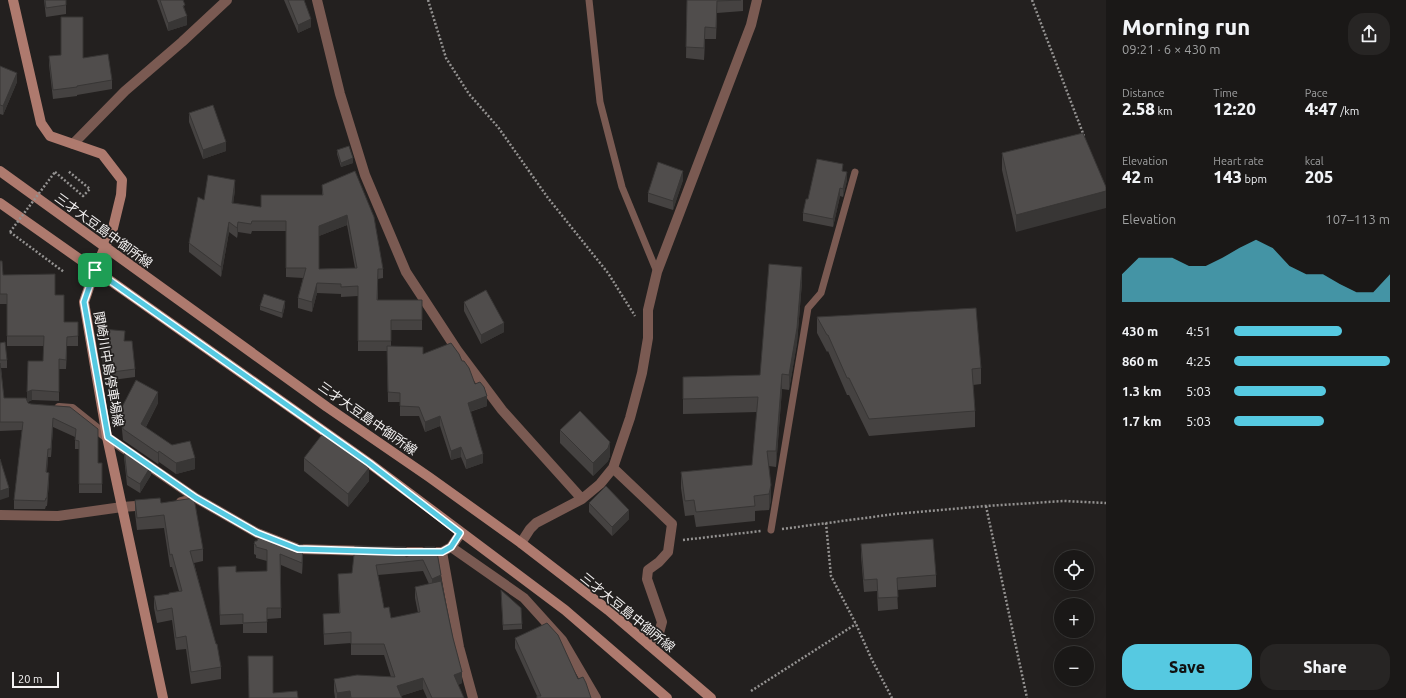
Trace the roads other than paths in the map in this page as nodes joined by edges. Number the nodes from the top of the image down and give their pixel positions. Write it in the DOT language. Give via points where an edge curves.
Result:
graph roads {
  1 [pos="13,0"];
  2 [pos="227,0"];
  3 [pos="317,0"];
  4 [pos="589,0"];
  5 [pos="757,0"];
  6 [pos="73,144"];
  7 [pos="0,171"];
  8 [pos="855,172"];
  9 [pos="0,203"];
  10 [pos="105,245"];
  11 [pos="95,270"];
  12 [pos="657,272"];
  13 [pos="48,407"];
  14 [pos="108,437"];
  15 [pos="613,468"];
  16 [pos="196,498"];
  17 [pos="582,499"];
  18 [pos="122,507"];
  19 [pos="0,515"];
  20 [pos="771,530"];
  21 [pos="460,533"];
  22 [pos="521,543"];
  23 [pos="446,549"];
  24 [pos="649,645"];
  25 [pos="163,698"];
  26 [pos="473,698"];
  27 [pos="596,698"];
  28 [pos="667,698"];
  29 [pos="711,698"];
  1 -- 6 [label="main road, 関崎川中島停車場線" via="41,123 50,136"];
  2 -- 6 [label="street" via="125,91"];
  3 -- 17 [label="street" via="340,94 364,175 406,272 457,350 502,410"];
  4 -- 12 [label="lane" via="602,110 622,187"];
  5 -- 12 [label="street" via="751,25"];
  6 -- 10 [label="main road, 関崎川中島停車場線" via="102,154 122,180 113,228"];
  7 -- 10 [label="main road, 三才大豆島中御所線"];
  8 -- 20 [label="lane" via="822,293 808,308"];
  9 -- 11 [label="main road"];
  10 -- 11 [label="main road, 関崎川中島停車場線"];
  10 -- 22 [label="main road, 三才大豆島中御所線" via="327,407"];
  11 -- 14 [label="main road, 関崎川中島停車場線" via="84,302"];
  11 -- 21 [label="main road" via="369,463"];
  12 -- 15 [label="street" via="648,310 648,338 642,373"];
  13 -- 14 [label="street" via="72,408"];
  14 -- 16 [label="street"];
  14 -- 18 [label="main road, 関崎川中島停車場線"];
  15 -- 17 [label="street" via="600,484"];
  15 -- 24 [label="street" via="672,524 668,552 648,570 647,579 662,622 659,633"];
  16 -- 18 [label="street" via="164,504"];
  16 -- 23 [label="street" via="257,533 298,549 396,552"];
  17 -- 22 [label="street" via="536,523"];
  18 -- 19 [label="street" via="58,516"];
  18 -- 25 [label="main road, 関崎川中島停車場線"];
  21 -- 23 [label="street"];
  21 -- 28 [label="main road" via="565,610"];
  22 -- 24 [label="main road, 三才大豆島中御所線"];
  23 -- 26 [label="street" via="459,647"];
  23 -- 27 [label="street" via="524,598 562,640"];
  24 -- 29 [label="main road, 三才大豆島中御所線"];
}
